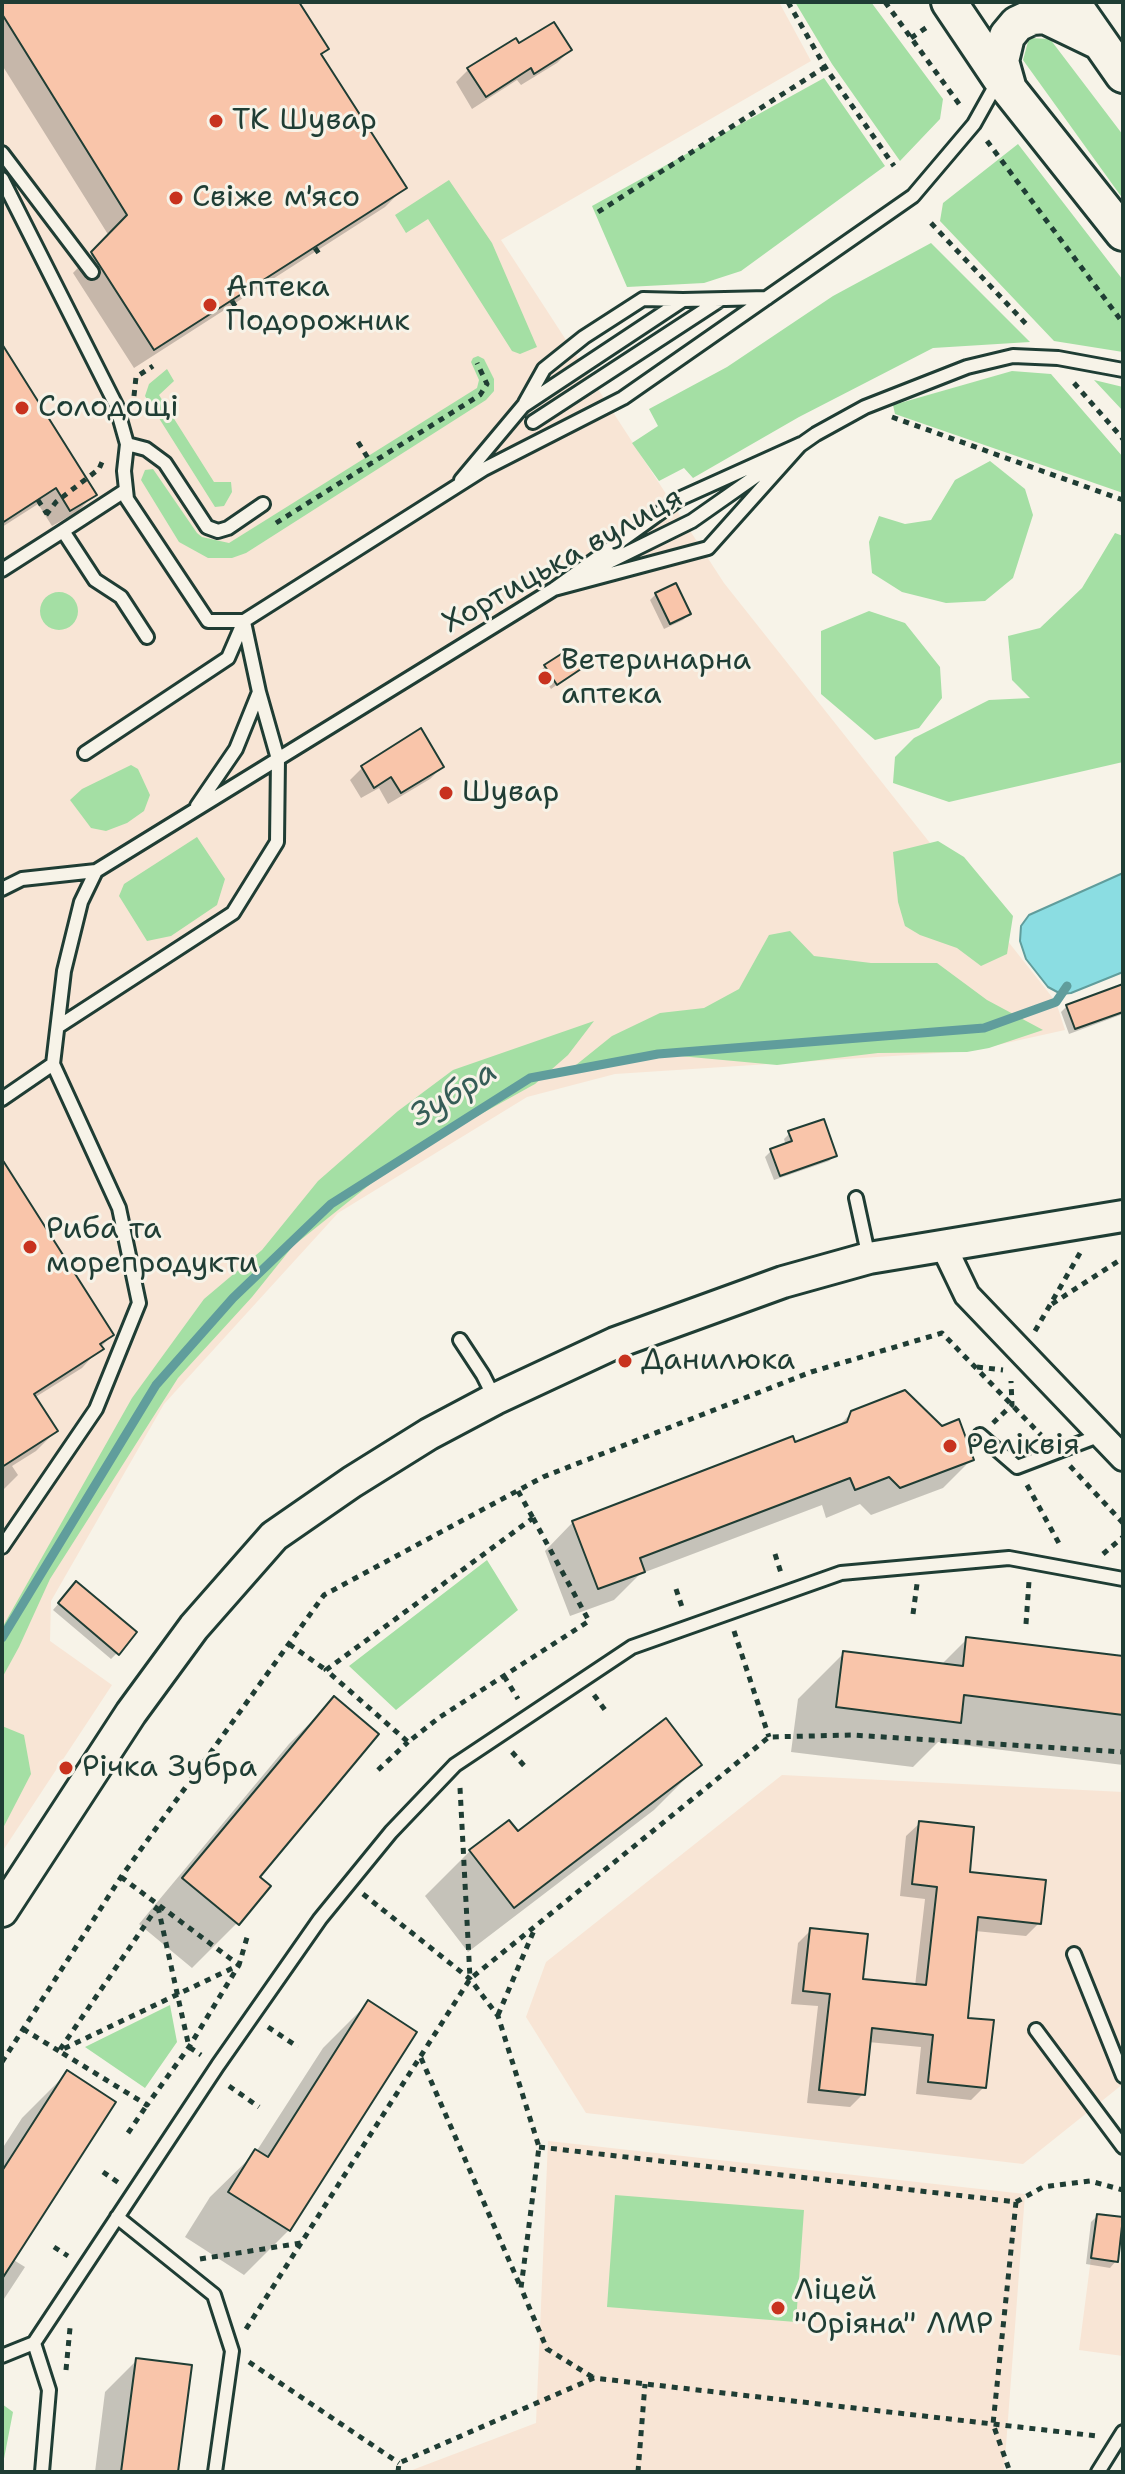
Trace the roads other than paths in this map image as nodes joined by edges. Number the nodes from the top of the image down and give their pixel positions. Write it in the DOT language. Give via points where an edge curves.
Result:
graph roads {
  1 [pos="1072,2"];
  2 [pos="939,13"];
  3 [pos="1097,41"];
  4 [pos="1123,75"];
  5 [pos="1004,82"];
  6 [pos="2,153"];
  7 [pos="2,179"];
  8 [pos="1123,233"];
  9 [pos="92,272"];
  10 [pos="767,298"];
  11 [pos="683,300"];
  12 [pos="720,300"];
  13 [pos="1123,370"];
  14 [pos="523,406"];
  15 [pos="533,422"];
  16 [pos="127,444"];
  17 [pos="801,444"];
  18 [pos="453,489"];
  19 [pos="126,490"];
  20 [pos="263,504"];
  21 [pos="63,531"];
  22 [pos="2,570"];
  23 [pos="554,589"];
  24 [pos="244,621"];
  25 [pos="147,637"];
  26 [pos="259,692"];
  27 [pos="85,753"];
  28 [pos="278,759"];
  29 [pos="193,812"];
  30 [pos="96,871"];
  31 [pos="2,889"];
  32 [pos="59,1026"];
  33 [pos="53,1064"];
  34 [pos="2,1099"];
  35 [pos="856,1198"];
  36 [pos="1123,1216"];
  37 [pos="943,1245"];
  38 [pos="869,1258"];
  39 [pos="460,1340"];
  40 [pos="495,1399"];
  41 [pos="980,1435"];
  42 [pos="1101,1435"];
  43 [pos="1123,1458"];
  44 [pos="2,1547"];
  45 [pos="1123,1566"];
  46 [pos="1116,1578"];
  47 [pos="2,1911"];
  48 [pos="1074,1954"];
  49 [pos="1036,2030"];
  50 [pos="1123,2076"];
  51 [pos="1123,2147"];
  52 [pos="117,2217"];
  53 [pos="34,2343"];
  54 [pos="2,2356"];
  55 [pos="1120,2436"];
  56 [pos="42,2472"];
  57 [pos="215,2472"];
  58 [pos="1098,2472"];
  1 -- 3 [label="main road"];
  2 -- 5 [label="main road"];
  3 -- 4 [label="main road"];
  3 -- 5 [label="main road" via="1045,16 1032,17 1007,36 1001,61"];
  5 -- 8 [label="main road"];
  5 -- 10 [label="lane" via="913,196"];
  6 -- 9 [label="lane"];
  7 -- 16 [label="lane" via="116,405"];
  10 -- 12 [label="lane"];
  10 -- 18 [label="lane" via="623,398"];
  11 -- 12 [label="lane"];
  11 -- 14 [label="lane"];
  11 -- 14 [label="lane" via="643,299 584,337 544,369"];
  12 -- 15 [label="lane"];
  13 -- 17 [label="lane, Хортицька вулиця" via="1013,356 967,367 865,407"];
  14 -- 18 [label="lane"];
  16 -- 19 [label="lane"];
  16 -- 20 [label="lane" via="146,449 165,463 207,527 228,528"];
  17 -- 23 [label="lane, Хортицька вулиця" via="692,521"];
  17 -- 23 [label="lane" via="679,499"];
  17 -- 23 [label="lane" via="708,548"];
  18 -- 24 [label="lane"];
  19 -- 21 [label="lane"];
  19 -- 24 [label="lane" via="208,621"];
  21 -- 22 [label="lane"];
  21 -- 25 [label="lane" via="95,580 121,597"];
  23 -- 28 [label="lane, Хортицька вулиця"];
  24 -- 26 [label="lane"];
  24 -- 27 [label="lane" via="228,658"];
  26 -- 28 [label="lane"];
  26 -- 29 [label="lane" via="236,749"];
  28 -- 29 [label="lane, Хортицька вулиця"];
  28 -- 32 [label="lane" via="277,842 233,913"];
  29 -- 30 [label="lane, Хортицька вулиця"];
  30 -- 31 [label="lane, Хортицька вулиця" via="22,879"];
  30 -- 32 [label="lane" via="81,902 64,971"];
  32 -- 33 [label="lane"];
  33 -- 34 [label="lane"];
  33 -- 44 [label="lane" via="119,1208 139,1303 96,1409"];
  35 -- 38 [label="lane"];
  36 -- 37 [label="street"];
  37 -- 38 [label="street"];
  37 -- 42 [label="street" via="967,1295"];
  38 -- 40 [label="street" via="634,1335"];
  39 -- 40 [label="lane"];
  40 -- 47 [label="street" via="429,1434 274,1536 194,1627 149,1689"];
  41 -- 42 [label="lane" via="1017,1467"];
  42 -- 43 [label="street"];
  45 -- 46 [label="lane"];
  46 -- 52 [label="lane" via="1009,1558 841,1573 632,1647 455,1765 391,1832 320,1919"];
  48 -- 50 [label="lane"];
  49 -- 51 [label="lane"];
  52 -- 53 [label="lane"];
  52 -- 57 [label="lane" via="214,2295 232,2351"];
  53 -- 54 [label="lane"];
  53 -- 56 [label="lane" via="49,2390"];
  55 -- 58 [label="lane"];
}
